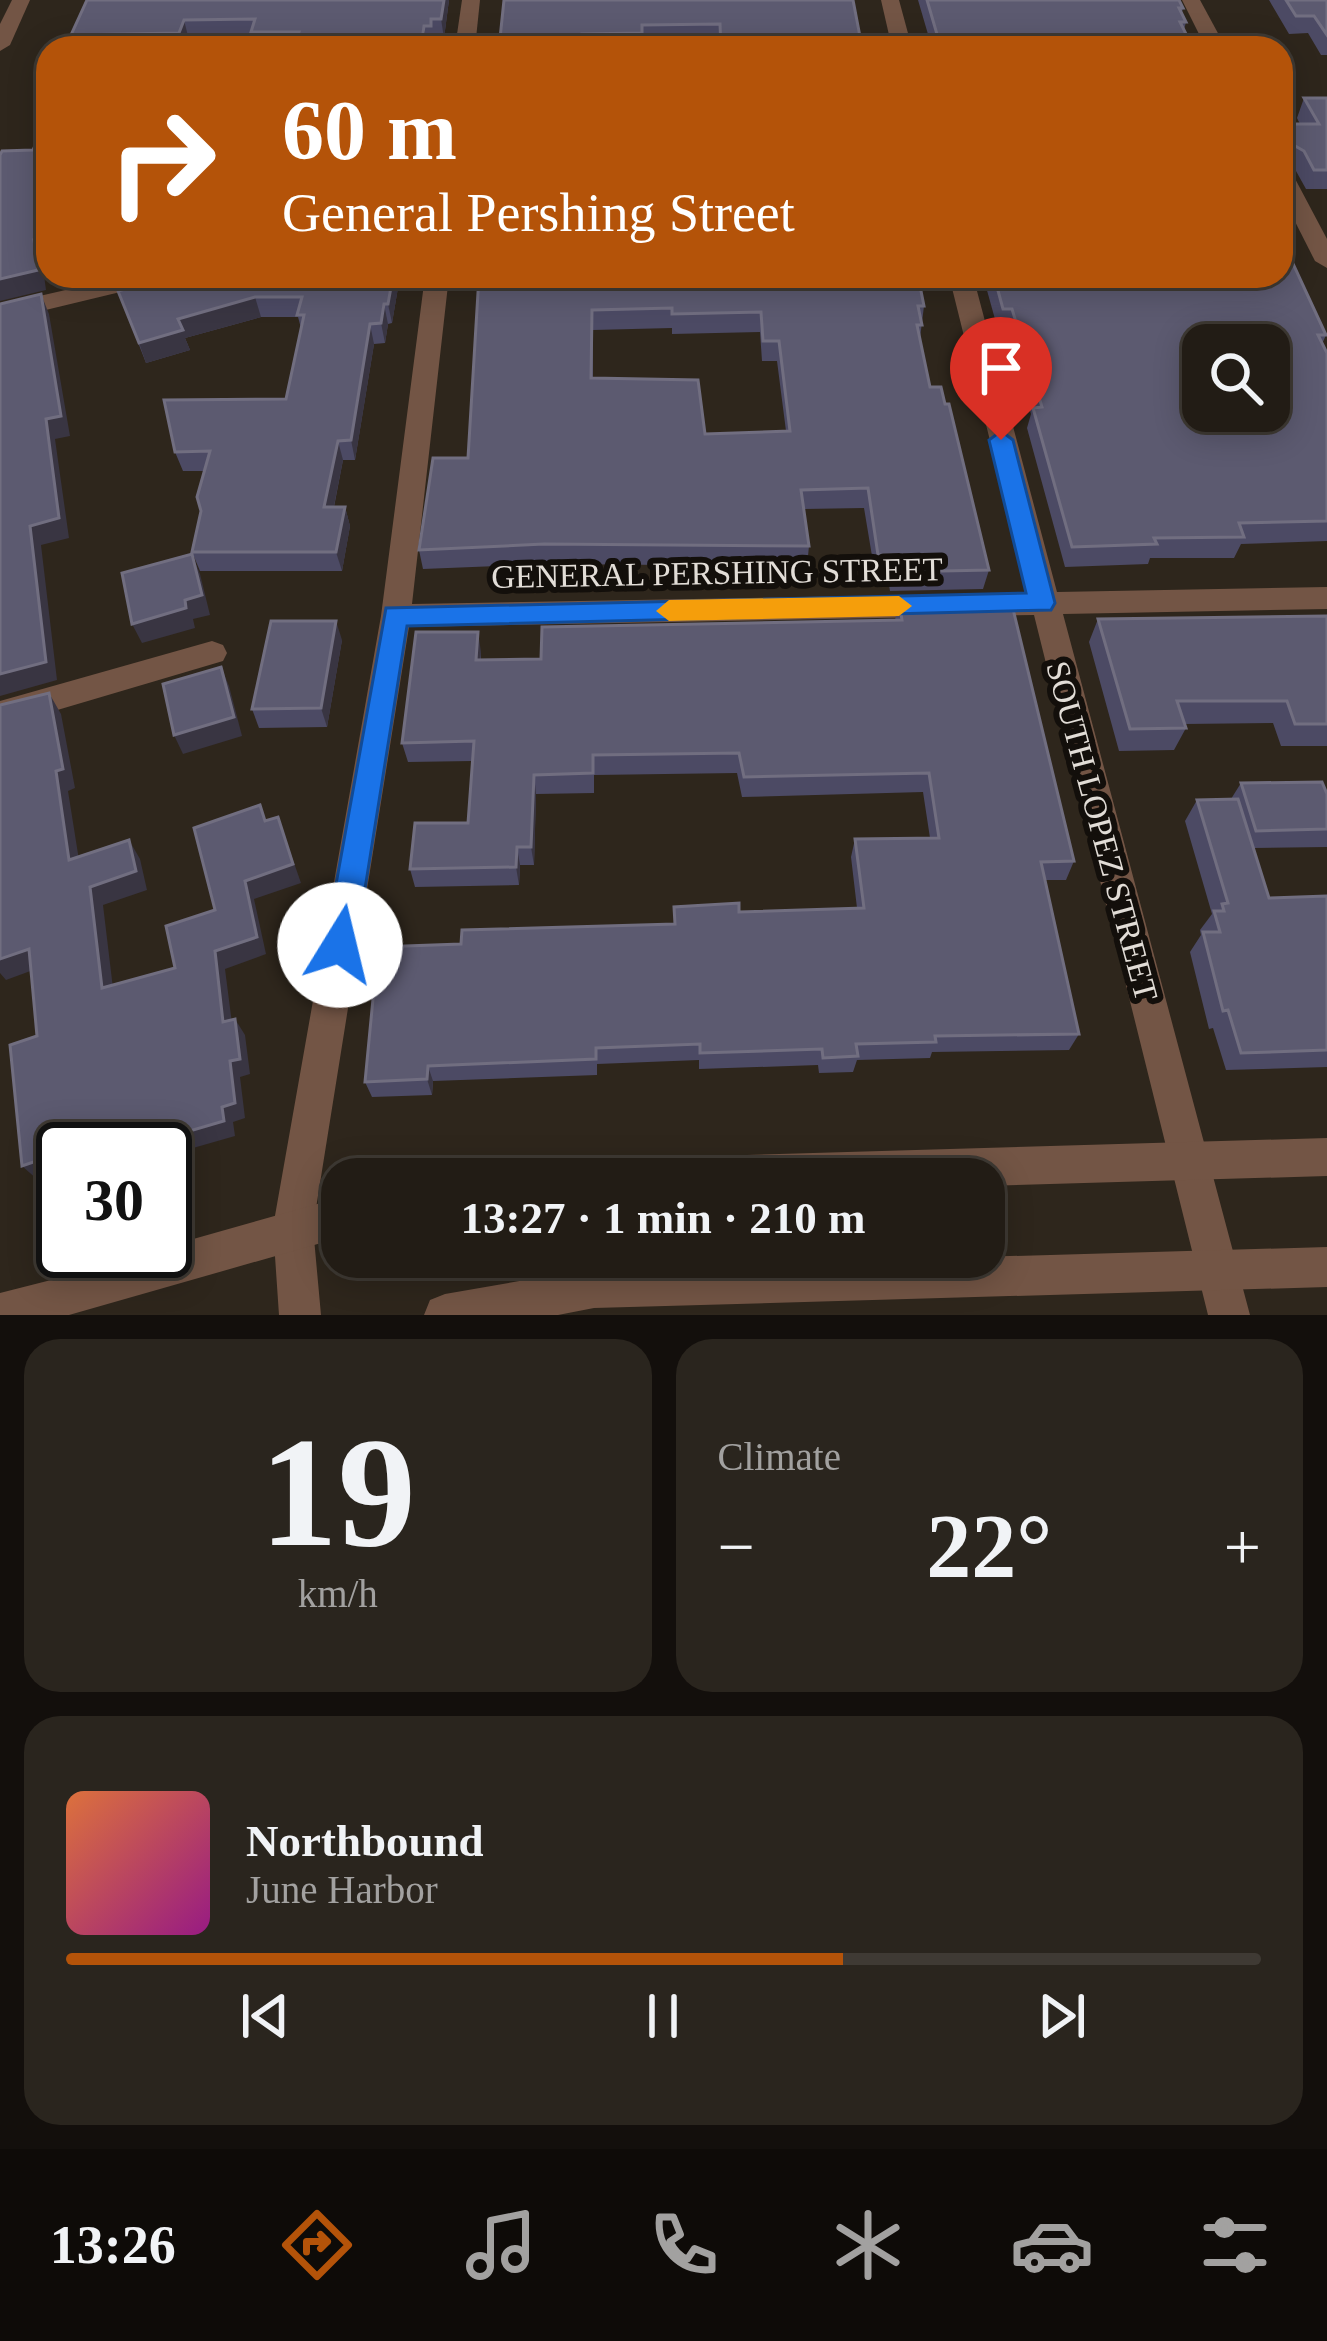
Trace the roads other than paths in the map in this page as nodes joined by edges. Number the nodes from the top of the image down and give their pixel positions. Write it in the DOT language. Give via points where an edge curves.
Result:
graph roads {
  1 [pos="21,0"];
  2 [pos="471,0"];
  3 [pos="890,0"];
  4 [pos="1191,0"];
  5 [pos="466,36"];
  6 [pos="899,36"];
  7 [pos="1210,36"];
  8 [pos="0,45"];
  9 [pos="1293,190"];
  10 [pos="1317,224"];
  11 [pos="1327,261"];
  12 [pos="107,288"];
  13 [pos="436,288"];
  14 [pos="964,288"];
  15 [pos="0,313"];
  16 [pos="1327,598"];
  17 [pos="1042,603"];
  18 [pos="396,616"];
  19 [pos="212,653"];
  20 [pos="0,714"];
  21 [pos="1327,1157"];
  22 [pos="1189,1160"];
  23 [pos="1005,1166"];
  24 [pos="321,1221"];
  25 [pos="293,1227"];
  26 [pos="1218,1268"];
  27 [pos="1327,1268"];
  28 [pos="0,1314"];
  29 [pos="300,1315"];
  30 [pos="445,1315"];
  31 [pos="1229,1315"];
  1 -- 8 [label="street"];
  2 -- 5 [label="street"];
  3 -- 6 [label="street"];
  4 -- 7 [label="street"];
  9 -- 10 [label="street"];
  10 -- 11 [label="street"];
  12 -- 15 [label="street"];
  13 -- 18 [label="street"];
  14 -- 17 [label="street, SOUTH LOPEZ STREET"];
  16 -- 17 [label="street, GENERAL PERSHING STREET"];
  17 -- 18 [label="street, GENERAL PERSHING STREET"];
  17 -- 22 [label="street, SOUTH LOPEZ STREET"];
  18 -- 25 [label="street"];
  19 -- 20 [label="street"];
  21 -- 22 [label="street"];
  22 -- 23 [label="street"];
  22 -- 26 [label="street, SOUTH LOPEZ STREET"];
  24 -- 25 [label="street"];
  25 -- 28 [label="street"];
  25 -- 29 [label="street"];
  26 -- 27 [label="street"];
  26 -- 30 [label="street" via="594,1288"];
  26 -- 31 [label="street, SOUTH LOPEZ STREET"];
}
